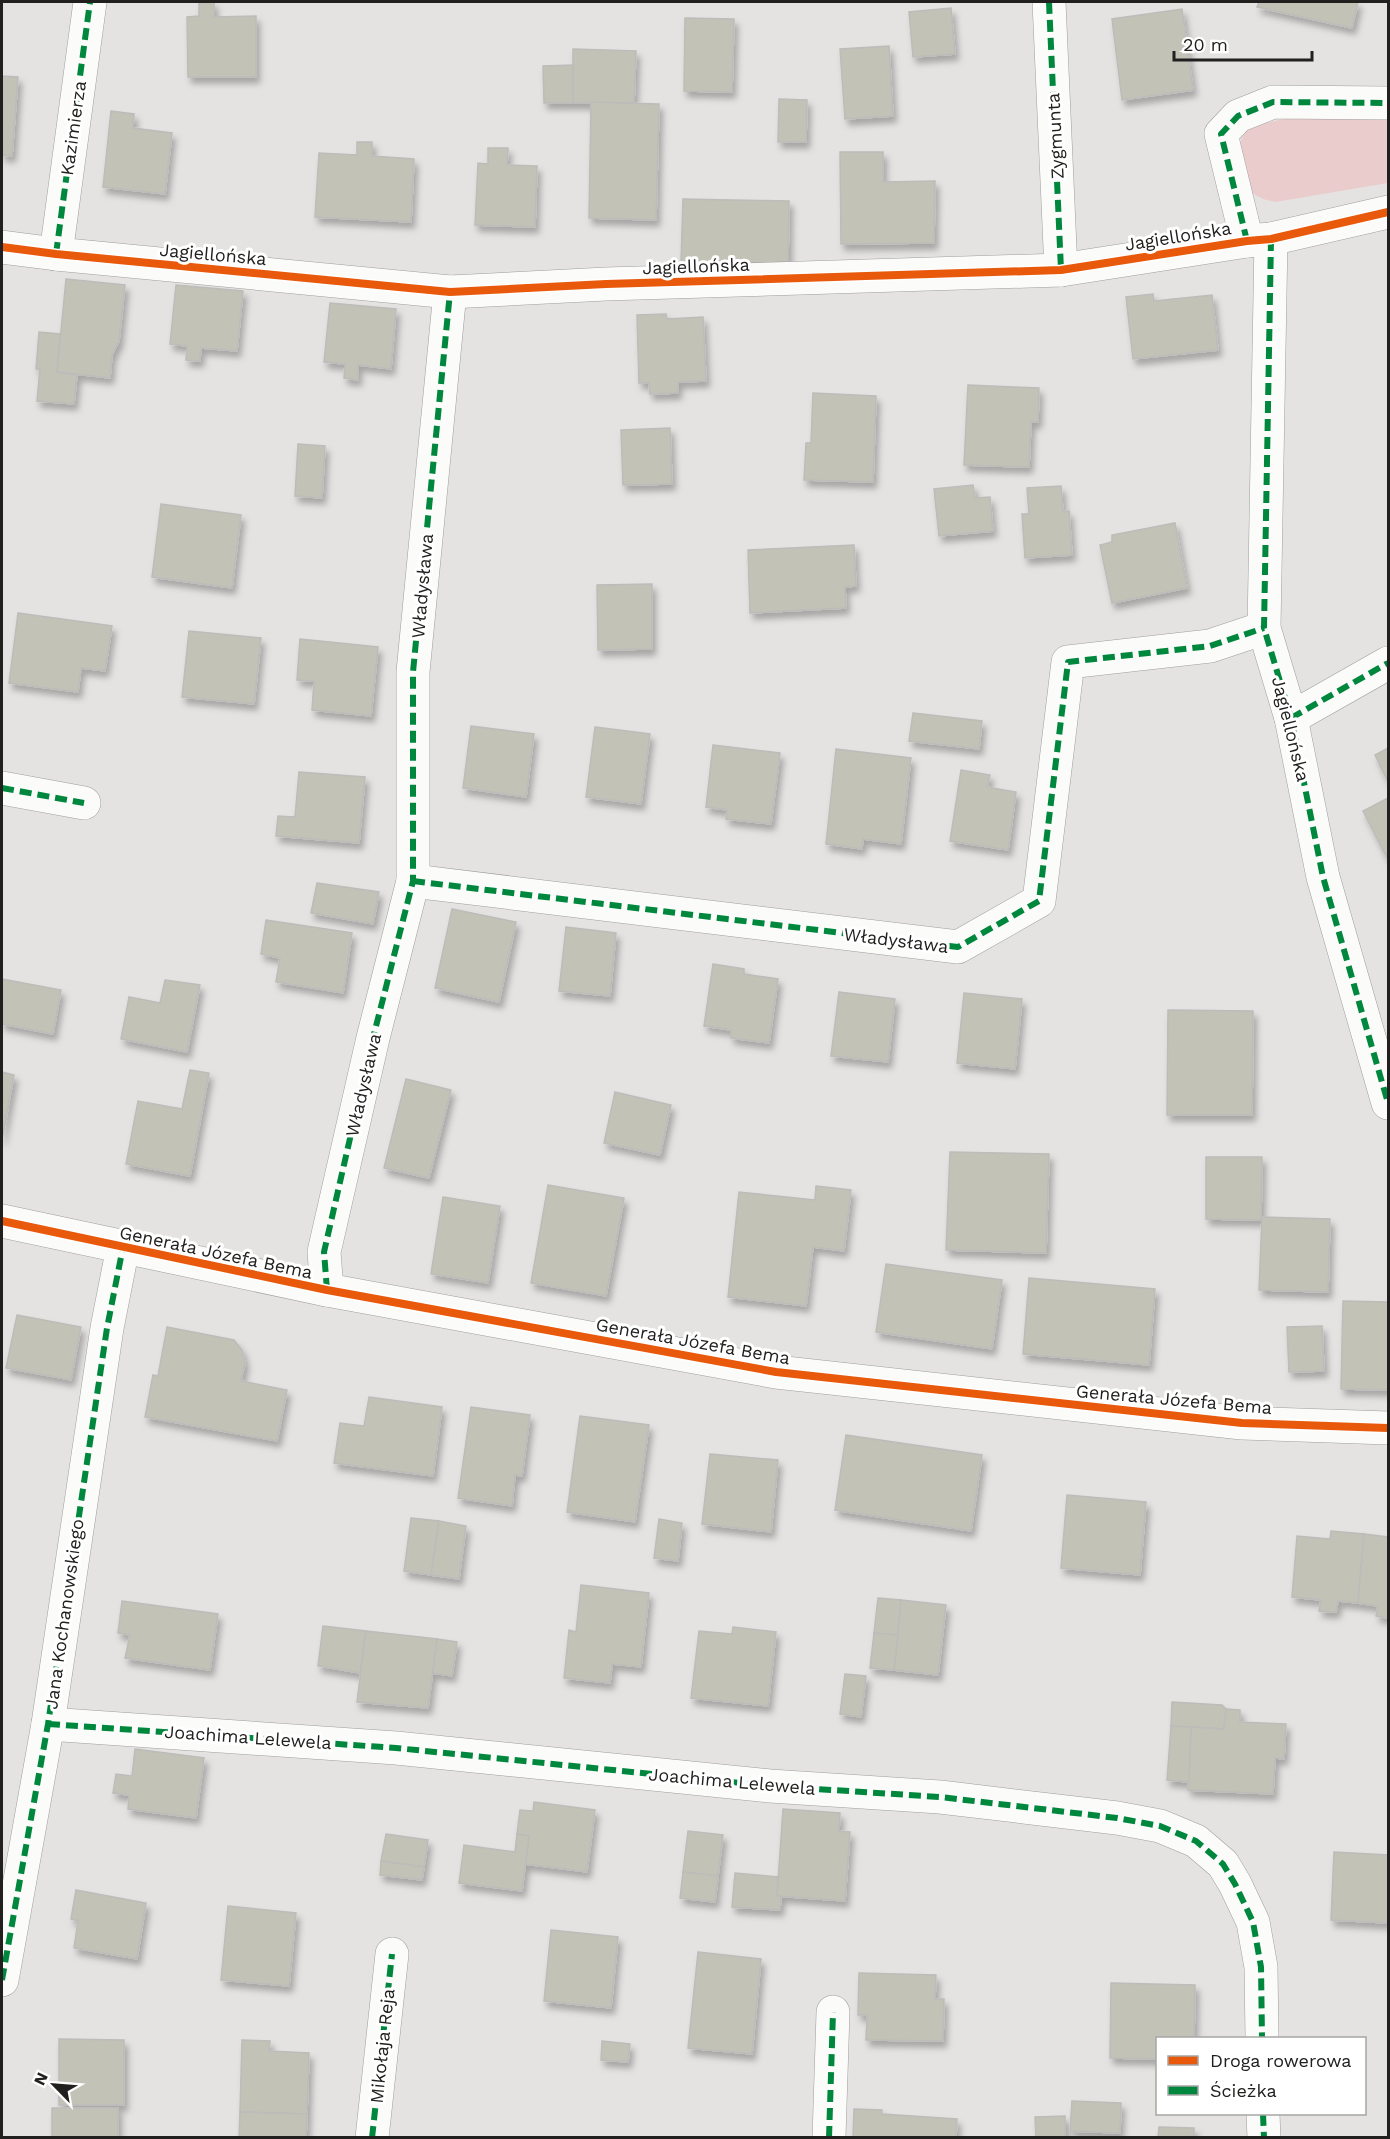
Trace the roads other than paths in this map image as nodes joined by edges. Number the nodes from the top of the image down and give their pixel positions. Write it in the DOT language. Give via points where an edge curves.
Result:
graph roads {
  1 [pos="90,2"];
  2 [pos="1049,2"];
  3 [pos="1389,103"];
  4 [pos="1389,212"];
  5 [pos="1259,240"];
  6 [pos="2,246"];
  7 [pos="56,254"];
  8 [pos="1061,270"];
  9 [pos="450,292"];
  10 [pos="1264,628"];
  11 [pos="1389,663"];
  12 [pos="1291,718"];
  13 [pos="2,788"];
  14 [pos="84,803"];
  15 [pos="413,881"];
  16 [pos="1389,1103"];
  17 [pos="2,1221"];
  18 [pos="123,1247"];
  19 [pos="327,1290"];
  20 [pos="1389,1428"];
  21 [pos="48,1724"];
  22 [pos="392,1954"];
  23 [pos="2,1980"];
  24 [pos="833,2012"];
  25 [pos="1262,2037"];
  26 [pos="1263,2115"];
  27 [pos="372,2138"];
  28 [pos="830,2138"];
  29 [pos="1264,2138"];
  1 -- 7 [label="street, Kazimierza"];
  2 -- 8 [label="street, Zygmunta"];
  3 -- 5 [label="street, Jagiellońska" via="1273,102 1238,116 1221,134"];
  4 -- 5 [label="street, Jagiellońska"];
  5 -- 8 [label="street, Jagiellońska"];
  5 -- 10 [label="street, Jagiellońska"];
  6 -- 7 [label="street, Jagiellońska"];
  7 -- 9 [label="street, Jagiellońska"];
  8 -- 9 [label="street, Jagiellońska"];
  9 -- 15 [label="street, Władysława" via="413,672"];
  10 -- 12 [label="street, Jagiellońska"];
  10 -- 15 [label="street, Władysława" via="1210,646 1068,662 1039,901 958,947"];
  11 -- 12 [label="street"];
  12 -- 16 [label="street, Jagiellońska" via="1323,877"];
  13 -- 14 [label="street"];
  15 -- 19 [label="street, Władysława" via="324,1252"];
  17 -- 18 [label="street, Generała Józefa Bema"];
  18 -- 19 [label="street, Generała Józefa Bema"];
  18 -- 21 [label="street, Jana Kochanowskiego" via="107,1328"];
  19 -- 20 [label="street, Generała Józefa Bema" via="776,1372 1242,1422"];
  21 -- 23 [label="street, Jana Kochanowskiego"];
  21 -- 25 [label="street, Joachima Lelewela" via="396,1748 770,1786 940,1797 1160,1826 1196,1841 1223,1864 1235,1884 1253,1922 1261,1966"];
  22 -- 27 [label="street, Mikołaja Reja"];
  24 -- 28 [label="street"];
  26 -- 29 [label="street"];
}
